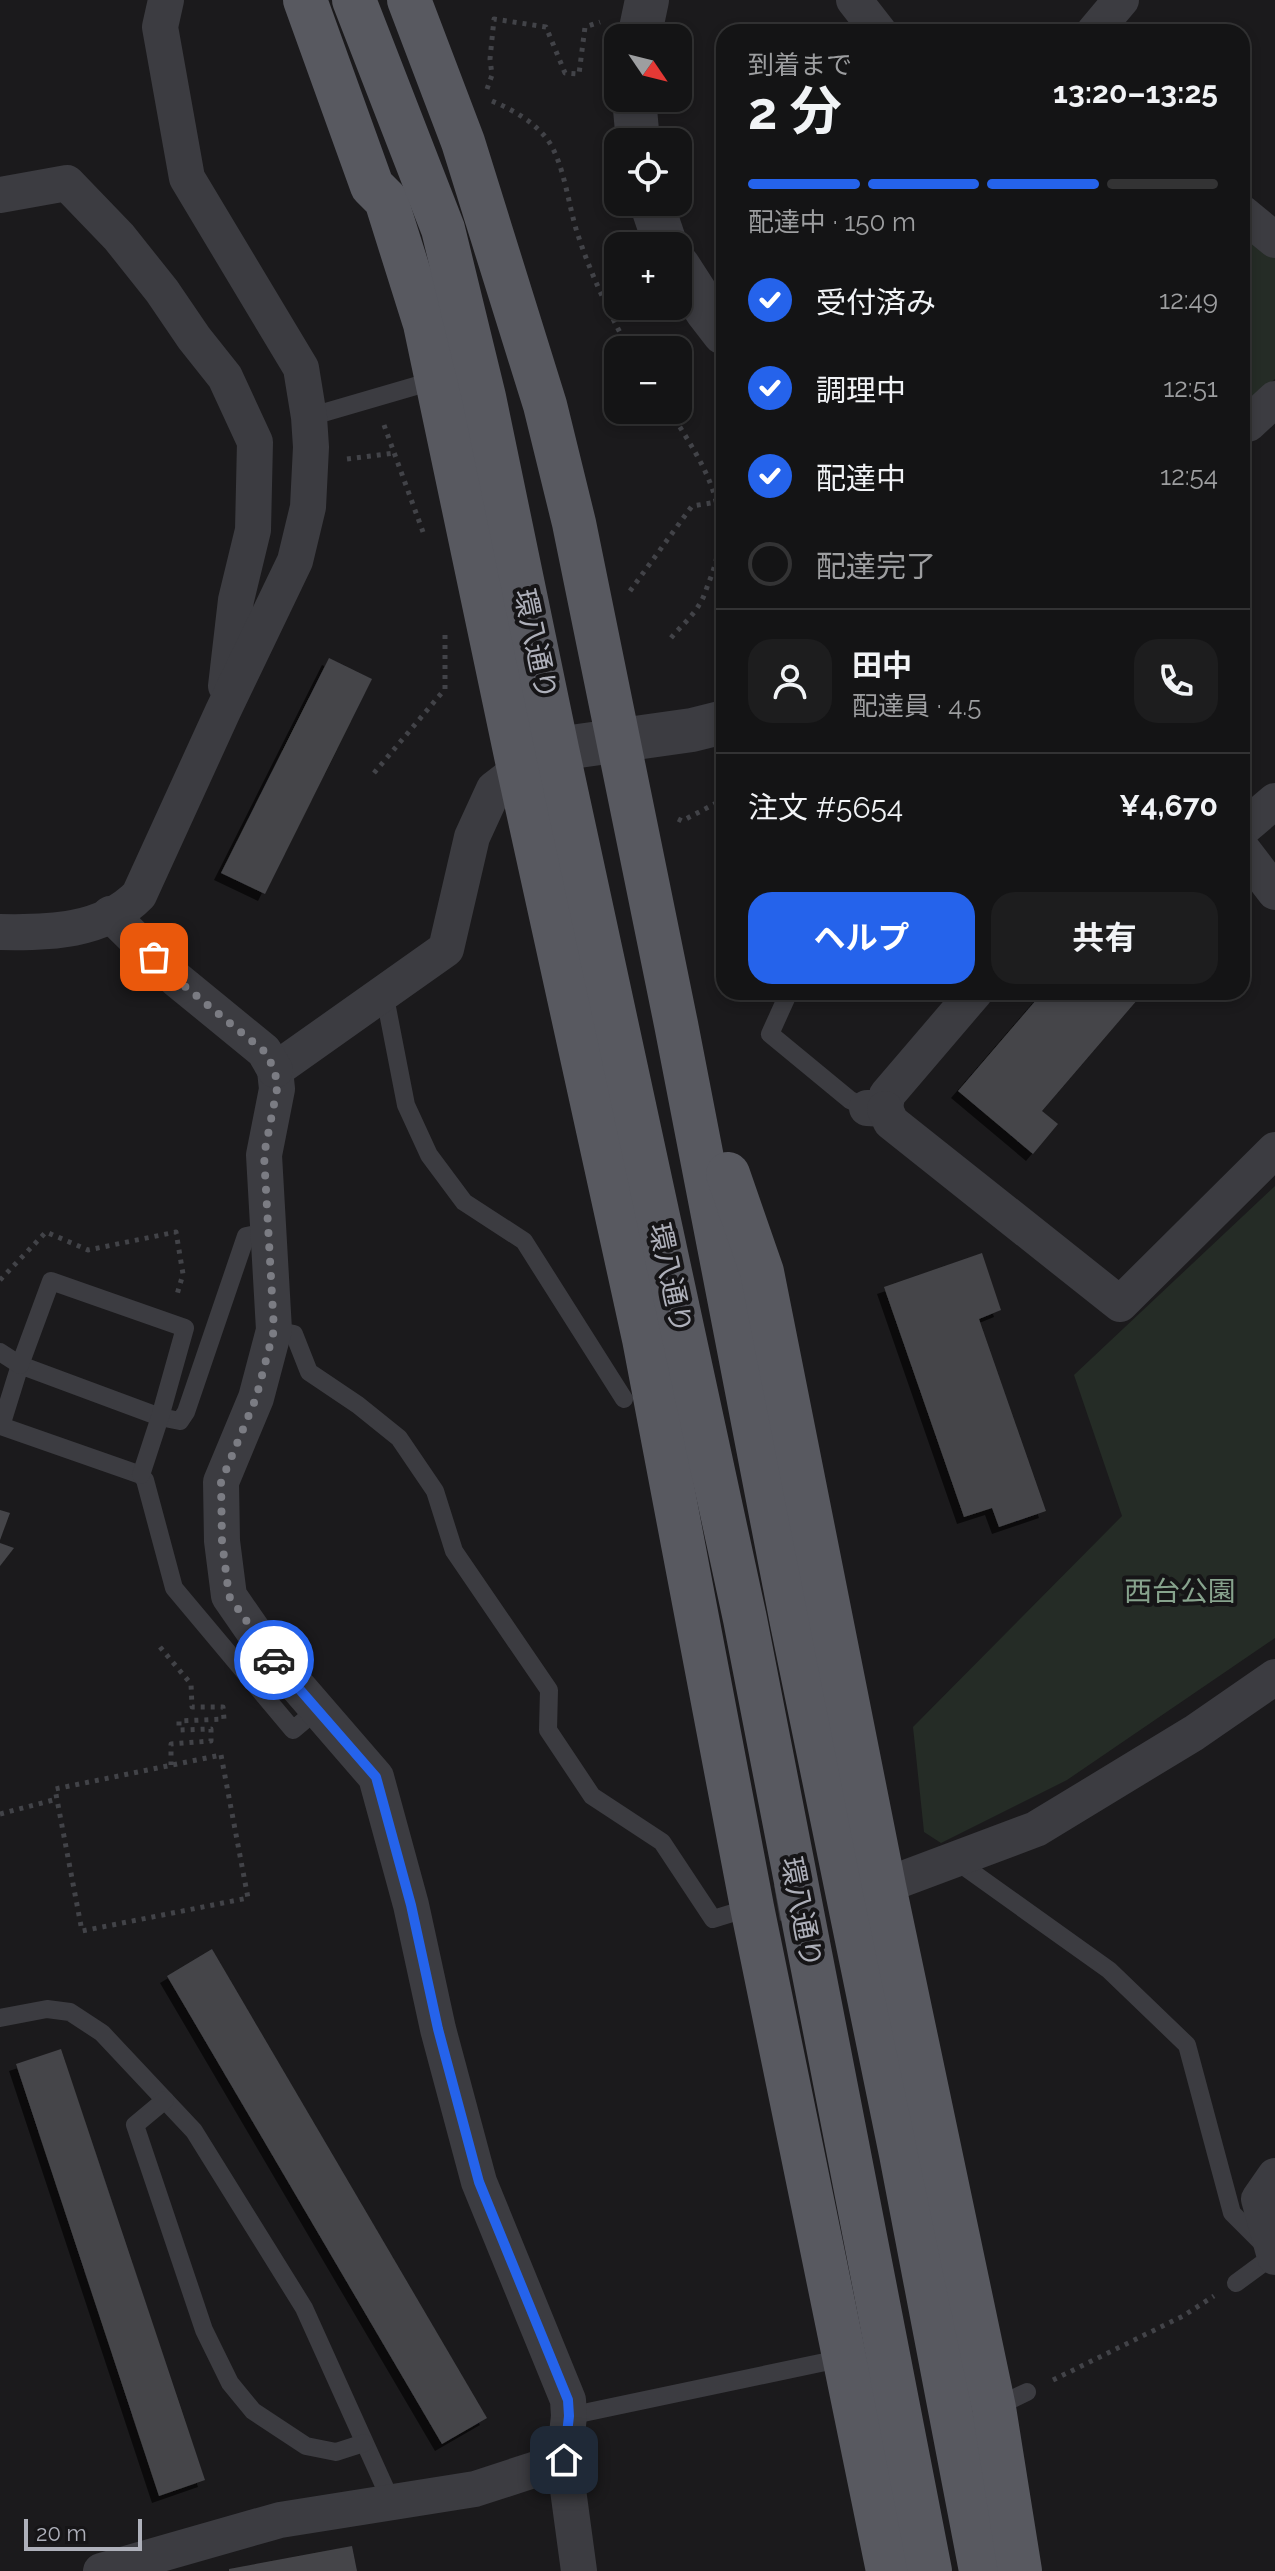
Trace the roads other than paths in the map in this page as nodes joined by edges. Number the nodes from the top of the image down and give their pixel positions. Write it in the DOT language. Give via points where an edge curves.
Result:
graph roads {
  1 [pos="166,0"];
  2 [pos="305,0"];
  3 [pos="354,0"];
  4 [pos="409,0"];
  5 [pos="647,0"];
  6 [pos="854,0"];
  7 [pos="1121,0"];
  8 [pos="626,24"];
  9 [pos="873,24"];
  10 [pos="1101,24"];
  11 [pos="0,195"];
  12 [pos="1250,220"];
  13 [pos="1275,240"];
  14 [pos="692,286"];
  15 [pos="716,321"];
  16 [pos="436,380"];
  17 [pos="1275,399"];
  18 [pos="309,417"];
  19 [pos="1250,422"];
  20 [pos="223,711"];
  21 [pos="716,724"];
  22 [pos="617,740"];
  23 [pos="557,749"];
  24 [pos="519,770"];
  25 [pos="1275,801"];
  26 [pos="1250,822"];
  27 [pos="1250,859"];
  28 [pos="1275,892"];
  29 [pos="110,914"];
  30 [pos="0,932"];
  31 [pos="384,992"];
  32 [pos="785,1000"];
  33 [pos="968,1000"];
  34 [pos="676,1024"];
  35 [pos="275,1070"];
  36 [pos="876,1109"];
  37 [pos="1275,1150"];
  38 [pos="268,1232"];
  39 [pos="274,1330"];
  40 [pos="0,1352"];
  41 [pos="20,1365"];
  42 [pos="624,1399"];
  43 [pos="160,1417"];
  44 [pos="141,1475"];
  45 [pos="1275,1677"];
  46 [pos="318,1709"];
  47 [pos="955,1860"];
  48 [pos="884,1886"];
  49 [pos="764,1905"];
  50 [pos="0,2018"];
  51 [pos="165,2100"];
  52 [pos="1275,2176"];
  53 [pos="1275,2256"];
  54 [pos="1236,2283"];
  55 [pos="845,2358"];
  56 [pos="569,2416"];
  57 [pos="364,2443"];
  58 [pos="564,2460"];
  59 [pos="391,2501"];
  60 [pos="108,2569"];
  61 [pos="579,2571"];
  62 [pos="888,2571"];
  63 [pos="930,2571"];
  64 [pos="981,2571"];
  65 [pos="1020,2571"];
  1 -- 18 [label="street" via="160,27 187,178 301,368"];
  2 -- 16 [label="main road" via="372,186 386,200 425,324"];
  3 -- 23 [label="main road, 環八通り" via="443,229 484,397"];
  4 -- 22 [label="main road, 環八通り" via="463,142 545,405"];
  5 -- 8 [label="street"];
  6 -- 9 [label="street"];
  7 -- 10 [label="street"];
  11 -- 20 [label="street" via="67,183 119,237 225,377 255,442 253,530 236,600"];
  12 -- 13 [label="street"];
  14 -- 15 [label="street"];
  16 -- 18 [label="lane"];
  16 -- 24 [label="main road"];
  17 -- 19 [label="street"];
  18 -- 20 [label="street" via="308,507 295,561"];
  20 -- 29 [label="street" via="139,895"];
  21 -- 22 [label="street"];
  22 -- 23 [label="street"];
  22 -- 34 [label="main road, 環八通り"];
  23 -- 63 [label="main road, 環八通り" via="745,1619"];
  24 -- 31 [label="street" via="494,789 472,837 446,949"];
  24 -- 49 [label="main road"];
  25 -- 26 [label="street"];
  27 -- 28 [label="street"];
  29 -- 30 [label="street" via="48,933"];
  29 -- 35 [label="street" via="176,979 264,1051"];
  31 -- 35 [label="street"];
  31 -- 42 [label="lane" via="406,1105 429,1155 464,1202 524,1241"];
  32 -- 36 [label="lane" via="770,1034 850,1100"];
  33 -- 36 [label="street"];
  34 -- 48 [label="main road" via="762,1272"];
  34 -- 64 [label="main road, 環八通り"];
  35 -- 38 [label="street" via="277,1089 264,1155"];
  36 -- 37 [label="street" via="1120,1304"];
  38 -- 39 [label="street"];
  38 -- 43 [label="lane" via="246,1236 186,1412 180,1421"];
  39 -- 46 [label="street" via="256,1398 221,1482 222,1541 229,1596 267,1651"];
  39 -- 49 [label="lane" via="294,1334 309,1372 399,1438 435,1491 454,1551 549,1690 548,1730 592,1796 662,1842 713,1919"];
  40 -- 41 [label="lane"];
  41 -- 43 [label="lane"];
  41 -- 43 [label="lane" via="51,1281 185,1328"];
  41 -- 44 [label="lane" via="1,1426"];
  43 -- 44 [label="lane"];
  44 -- 46 [label="lane" via="174,1588 293,1730"];
  45 -- 47 [label="street" via="1036,1829"];
  46 -- 56 [label="street" via="376,1777 479,2182 568,2400"];
  47 -- 48 [label="street"];
  47 -- 53 [label="lane" via="1109,1970 1187,2045 1232,2213"];
  48 -- 65 [label="main road" via="1010,2400"];
  49 -- 55 [label="main road"];
  50 -- 51 [label="lane" via="47,2009 70,2012 102,2033"];
  51 -- 57 [label="lane" via="194,2131 304,2308"];
  51 -- 57 [label="lane" via="135,2125 204,2330 230,2383 253,2411 306,2446 336,2452"];
  52 -- 53 [label="street" via="1259,2199"];
  53 -- 54 [label="lane"];
  55 -- 56 [label="lane"];
  55 -- 62 [label="main road"];
  56 -- 58 [label="street"];
  57 -- 59 [label="lane"];
  58 -- 59 [label="street" via="475,2489"];
  58 -- 61 [label="street"];
  59 -- 60 [label="street" via="280,2520"];
}
